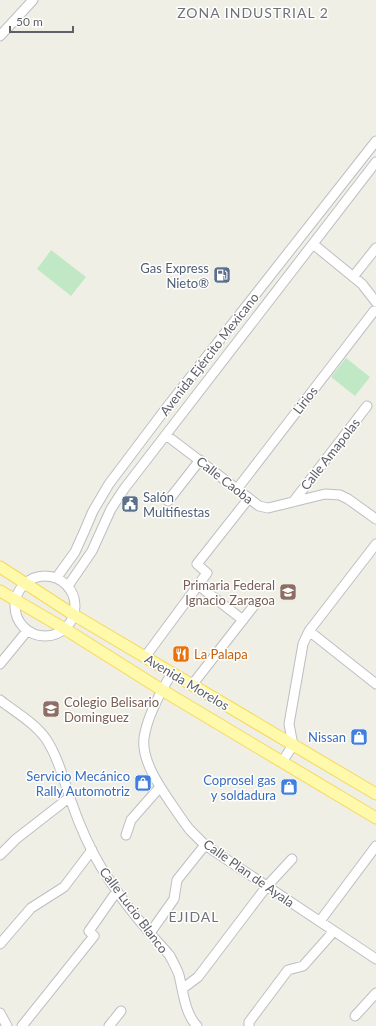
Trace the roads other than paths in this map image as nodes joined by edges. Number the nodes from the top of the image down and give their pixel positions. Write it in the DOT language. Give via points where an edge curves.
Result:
graph roads {
  1 [pos="33,0"];
  2 [pos="0,36"];
  3 [pos="376,141"];
  4 [pos="376,162"];
  5 [pos="354,170"];
  6 [pos="364,177"];
  7 [pos="313,244"];
  8 [pos="376,248"];
  9 [pos="353,277"];
  10 [pos="376,307"];
  11 [pos="226,332"];
  12 [pos="238,341"];
  13 [pos="367,406"];
  14 [pos="166,435"];
  15 [pos="200,460"];
  16 [pos="124,465"];
  17 [pos="136,475"];
  18 [pos="237,489"];
  19 [pos="104,492"];
  20 [pos="249,498"];
  21 [pos="117,500"];
  22 [pos="168,501"];
  23 [pos="293,502"];
  24 [pos="376,519"];
  25 [pos="376,544"];
  26 [pos="0,567"];
  27 [pos="57,578"];
  28 [pos="26,582"];
  29 [pos="198,585"];
  30 [pos="68,586"];
  31 [pos="0,591"];
  32 [pos="15,601"];
  33 [pos="256,603"];
  34 [pos="74,615"];
  35 [pos="243,620"];
  36 [pos="65,629"];
  37 [pos="27,631"];
  38 [pos="309,631"];
  39 [pos="145,657"];
  40 [pos="0,664"];
  41 [pos="172,673"];
  42 [pos="376,684"];
  43 [pos="192,685"];
  44 [pos="162,690"];
  45 [pos="0,700"];
  46 [pos="292,745"];
  47 [pos="282,762"];
  48 [pos="160,788"];
  49 [pos="376,794"];
  50 [pos="70,797"];
  51 [pos="376,818"];
  52 [pos="126,835"];
  53 [pos="205,845"];
  54 [pos="376,846"];
  55 [pos="92,850"];
  56 [pos="0,855"];
  57 [pos="292,859"];
  58 [pos="266,886"];
  59 [pos="117,891"];
  60 [pos="320,921"];
  61 [pos="334,931"];
  62 [pos="150,933"];
  63 [pos="0,944"];
  64 [pos="376,959"];
  65 [pos="182,989"];
  66 [pos="376,993"];
  67 [pos="121,1011"];
  68 [pos="0,1014"];
  69 [pos="355,1016"];
  70 [pos="7,1026"];
  71 [pos="22,1026"];
  72 [pos="109,1026"];
  73 [pos="197,1026"];
  74 [pos="249,1026"];
  1 -- 2 [label="street"];
  3 -- 5 [label="street, Avenida Ejército Mexicano"];
  4 -- 6 [label="street, Avenida Ejército Mexicano"];
  5 -- 6 [label="street"];
  5 -- 11 [label="street, Avenida Ejército Mexicano"];
  6 -- 7 [label="street, Avenida Ejército Mexicano"];
  7 -- 9 [label="street"];
  7 -- 12 [label="street, Avenida Ejército Mexicano"];
  8 -- 9 [label="street"];
  9 -- 10 [label="street" via="362,284"];
  10 -- 18 [label="street, Lirios"];
  11 -- 12 [label="street"];
  11 -- 16 [label="street, Avenida Ejército Mexicano"];
  12 -- 14 [label="street, Avenida Ejército Mexicano"];
  13 -- 23 [label="street, Calle Amapolas"];
  14 -- 15 [label="street, Calle Caoba"];
  14 -- 17 [label="street, Avenida Ejército Mexicano"];
  15 -- 18 [label="street, Calle Caoba"];
  15 -- 22 [label="street"];
  16 -- 17 [label="street"];
  16 -- 19 [label="street, Avenida Ejército Mexicano"];
  17 -- 21 [label="street, Avenida Ejército Mexicano"];
  18 -- 20 [label="street, Calle Caoba"];
  19 -- 21 [label="street"];
  19 -- 27 [label="street, Avenida Ejército Mexicano" via="74,552"];
  20 -- 23 [label="street, Calle Caoba" via="259,506 268,508"];
  20 -- 29 [label="street" via="197,564 207,573"];
  21 -- 30 [label="street, Avenida Ejército Mexicano" via="92,551"];
  23 -- 24 [label="street, Calle Caoba" via="325,494 340,495"];
  25 -- 38 [label="street"];
  26 -- 28 [label="main road, Avenida Morelos"];
  27 -- 28 [label="street" via="49,575 40,576"];
  27 -- 30 [label="street"];
  28 -- 32 [label="street"];
  28 -- 34 [label="main road, Avenida Morelos"];
  29 -- 35 [label="street"];
  29 -- 39 [label="street"];
  30 -- 34 [label="street" via="74,596"];
  31 -- 32 [label="main road, Avenida Morelos"];
  32 -- 36 [label="main road, Avenida Morelos"];
  32 -- 37 [label="street" via="17,617"];
  33 -- 35 [label="street"];
  34 -- 36 [label="street"];
  34 -- 39 [label="main road, Avenida Morelos"];
  35 -- 43 [label="street"];
  36 -- 37 [label="street" via="46,636"];
  36 -- 44 [label="main road, Avenida Morelos"];
  37 -- 40 [label="street"];
  38 -- 42 [label="street"];
  38 -- 46 [label="street" via="303,644 289,724"];
  39 -- 41 [label="main road, Avenida Morelos"];
  41 -- 43 [label="main road, Avenida Morelos"];
  41 -- 44 [label="street, Calle Plan de Ayala"];
  43 -- 46 [label="main road, Avenida Morelos"];
  44 -- 47 [label="main road, Avenida Morelos"];
  44 -- 48 [label="street, Calle Plan de Ayala" via="147,724 144,739 150,768"];
  45 -- 50 [label="street, Calle Lucio Blanco" via="45,738"];
  46 -- 47 [label="street"];
  46 -- 49 [label="main road, Avenida Morelos"];
  47 -- 51 [label="main road, Avenida Morelos"];
  48 -- 52 [label="street" via="131,820"];
  48 -- 53 [label="street, Calle Plan de Ayala" via="189,829"];
  50 -- 55 [label="street, Calle Lucio Blanco"];
  50 -- 56 [label="street" via="16,839"];
  53 -- 58 [label="street, Calle Plan de Ayala"];
  53 -- 62 [label="street" via="177,880 174,899"];
  54 -- 60 [label="street"];
  55 -- 59 [label="street, Calle Lucio Blanco"];
  55 -- 63 [label="street" via="64,887 31,908"];
  57 -- 58 [label="street"];
  58 -- 60 [label="street, Calle Plan de Ayala"];
  58 -- 65 [label="street" via="198,977"];
  59 -- 62 [label="street, Calle Lucio Blanco"];
  59 -- 71 [label="street" via="90,931 94,936"];
  60 -- 61 [label="street, Calle Plan de Ayala"];
  61 -- 64 [label="street, Calle Plan de Ayala"];
  61 -- 74 [label="street" via="303,966 288,970 249,1022"];
  62 -- 65 [label="street, Calle Lucio Blanco" via="170,956"];
  65 -- 73 [label="street, Calle Lucio Blanco" via="192,1022"];
  66 -- 69 [label="street"];
  67 -- 72 [label="street"];
  68 -- 70 [label="street"];
}
